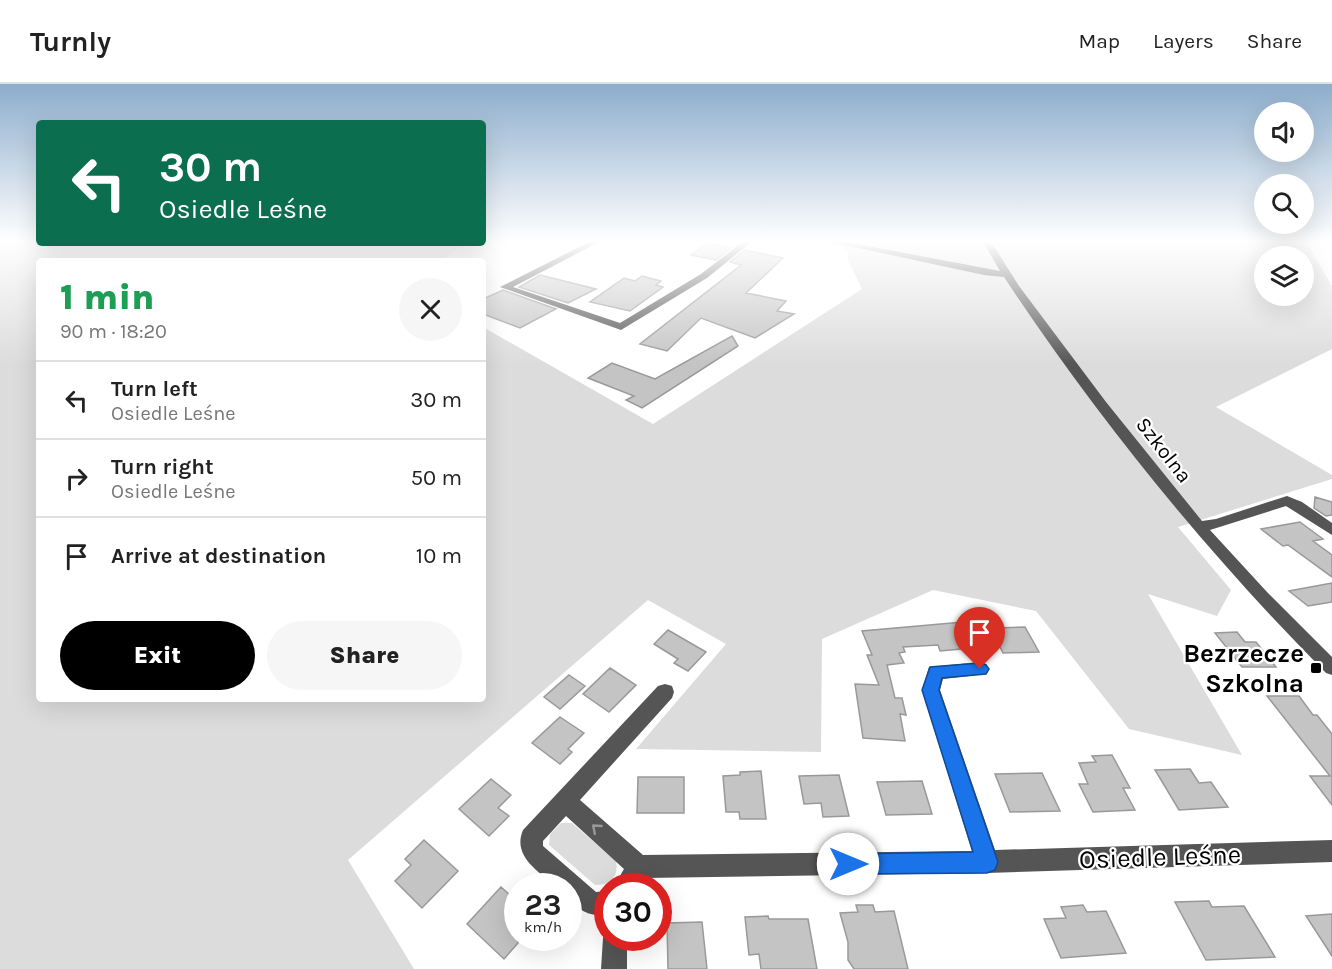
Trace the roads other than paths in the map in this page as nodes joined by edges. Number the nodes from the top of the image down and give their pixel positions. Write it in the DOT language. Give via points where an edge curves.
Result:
graph roads {
  1 [pos="516,281"];
  2 [pos="696,281"];
  3 [pos="1011,281"];
  4 [pos="1198,526"];
  5 [pos="1332,530"];
  6 [pos="1332,668"];
  7 [pos="980,669"];
  8 [pos="665,692"];
  9 [pos="565,801"];
  10 [pos="1332,851"];
  11 [pos="987,862"];
  12 [pos="639,867"];
  13 [pos="635,873"];
  14 [pos="594,904"];
  15 [pos="615,951"];
  16 [pos="614,969"];
  1 -- 2 [label="street" via="505,287 621,327"];
  3 -- 4 [label="street, Szkolna" via="1139,456"];
  4 -- 5 [label="street" via="1217,524 1287,501"];
  4 -- 6 [label="street, Szkolna"];
  7 -- 11 [label="street" via="936,672 931,690"];
  8 -- 9 [label="street"];
  12 -- 9 [label="street, one-way"];
  9 -- 14 [label="street" via="531,838 533,852"];
  10 -- 11 [label="street, Osiedle Leśne"];
  11 -- 12 [label="street, Osiedle Leśne"];
  12 -- 13 [label="street"];
  15 -- 16 [label="street"];
}
